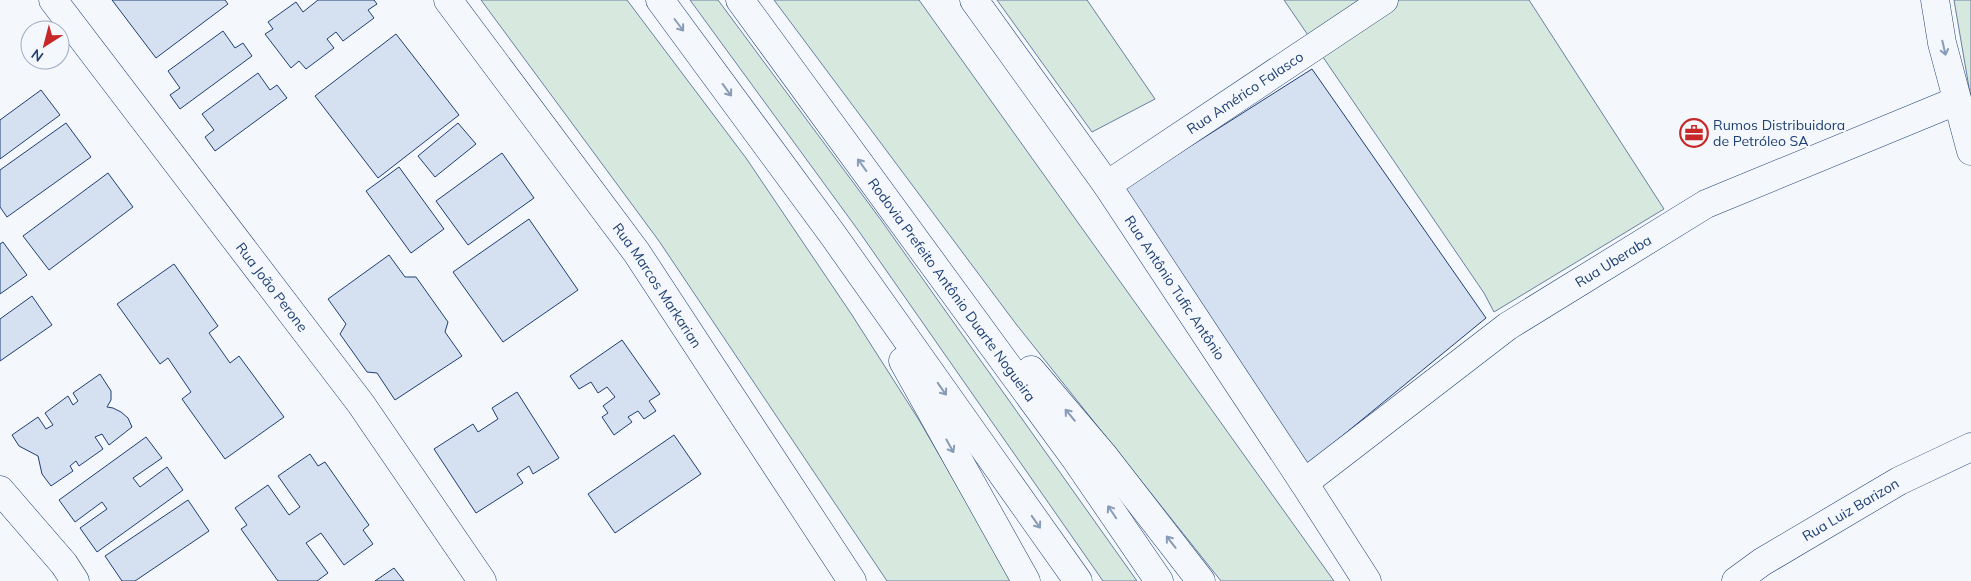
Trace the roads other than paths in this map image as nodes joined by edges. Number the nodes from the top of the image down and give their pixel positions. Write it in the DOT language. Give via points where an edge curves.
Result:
graph roads {
  1 [pos="53,0"];
  2 [pos="448,0"];
  3 [pos="660,0"];
  4 [pos="740,0"];
  5 [pos="974,0"];
  6 [pos="1384,0"];
  7 [pos="1935,0"];
  8 [pos="1956,100"];
  9 [pos="1971,151"];
  10 [pos="1107,186"];
  11 [pos="890,205"];
  12 [pos="832,235"];
  13 [pos="1971,447"];
  14 [pos="1304,483"];
  15 [pos="0,490"];
  16 [pos="75,581"];
  17 [pos="482,581"];
  18 [pos="852,581"];
  19 [pos="1026,581"];
  20 [pos="1078,581"];
  21 [pos="1159,581"];
  22 [pos="1201,581"];
  23 [pos="1367,581"];
  24 [pos="1736,581"];
  1 -- 17 [label="main road, Rua João Perone" via="361,404"];
  2 -- 18 [label="main road, Rua Marcos Markarian" via="637,253"];
  3 -- 12 [label="main road, one-way"];
  11 -- 4 [label="main road, Rodovia Prefeito Antônio Duarte Nogueira, one-way"];
  5 -- 10 [label="main road, Rua Antônio Tufic Antônio"];
  6 -- 10 [label="main road, Rua Américo Falasco"];
  7 -- 8 [label="main road, one-way"];
  8 -- 9 [label="main road"];
  8 -- 14 [label="main road, Rua Uberaba" via="1706,204 1508,326"];
  10 -- 14 [label="main road, Rua Antônio Tufic Antônio"];
  21 -- 11 [label="main road, Rodovia Prefeito Antônio Duarte Nogueira, one-way" via="1077,462"];
  22 -- 11 [label="main road, one-way" via="1104,456"];
  12 -- 19 [label="main road, one-way"];
  12 -- 20 [label="main road, one-way"];
  13 -- 24 [label="main road, Rua Luiz Barizon" via="1900,482 1762,562"];
  14 -- 23 [label="main road, Rua Antônio Tufic Antônio"];
  15 -- 16 [label="main road"];
}
